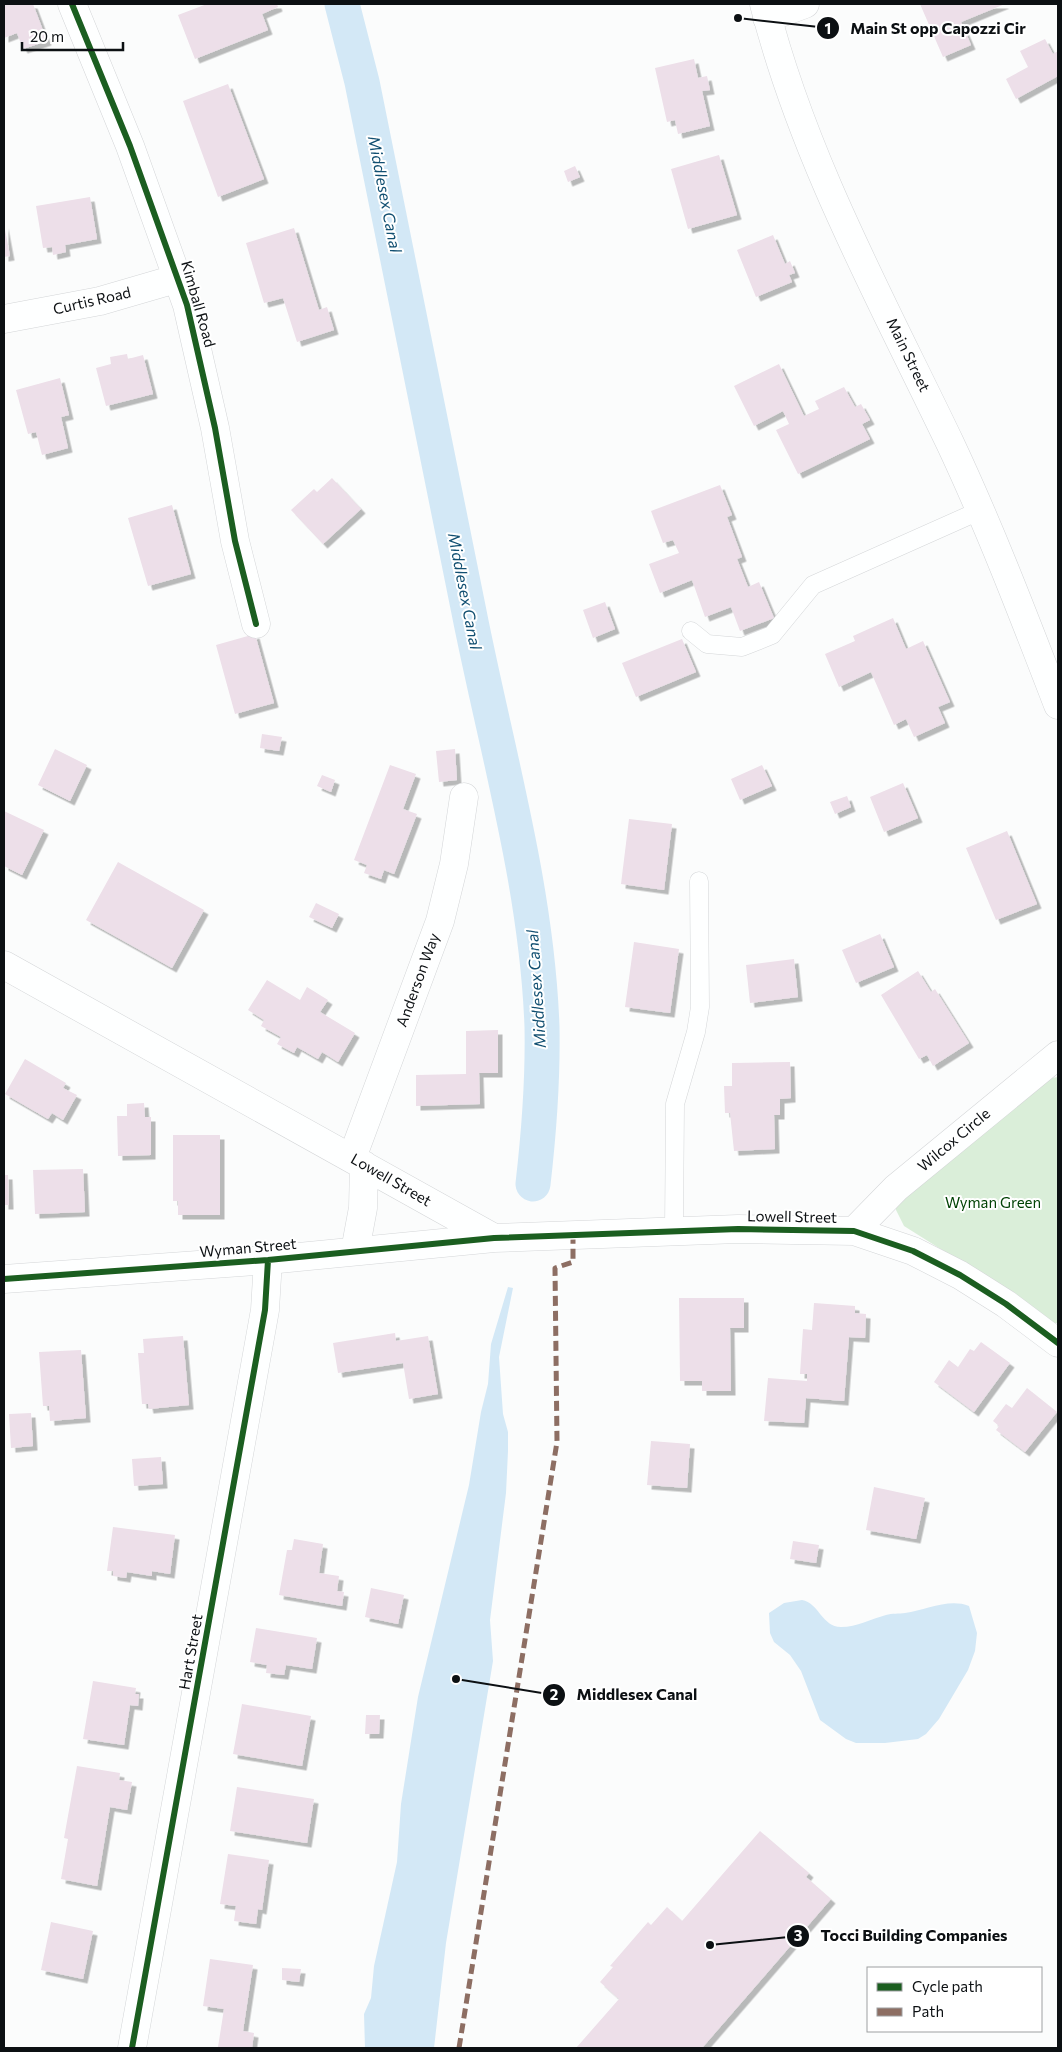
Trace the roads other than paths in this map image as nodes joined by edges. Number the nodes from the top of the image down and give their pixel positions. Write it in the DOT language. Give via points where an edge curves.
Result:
graph roads {
  1 [pos="72,4"];
  2 [pos="805,4"];
  3 [pos="766,11"];
  4 [pos="179,278"];
  5 [pos="4,319"];
  6 [pos="979,511"];
  7 [pos="256,624"];
  8 [pos="691,631"];
  9 [pos="1058,705"];
  10 [pos="464,797"];
  11 [pos="699,880"];
  12 [pos="4,965"];
  13 [pos="1058,1054"];
  14 [pos="358,1161"];
  15 [pos="674,1230"];
  16 [pos="854,1231"];
  17 [pos="494,1238"];
  18 [pos="355,1251"];
  19 [pos="268,1260"];
  20 [pos="4,1279"];
  21 [pos="1058,1343"];
  22 [pos="132,2048"];
  1 -- 4 [label="street, Kimball Road"];
  2 -- 3 [label="street"];
  3 -- 6 [label="street, Main Street" via="779,59 815,153"];
  4 -- 5 [label="street, Curtis Road" via="100,301"];
  4 -- 7 [label="street, Kimball Road" via="196,340 215,428 224,490"];
  6 -- 8 [label="lane" via="813,585 772,635 742,647 707,644"];
  6 -- 9 [label="street, Main Street"];
  10 -- 14 [label="street, Anderson Way" via="454,864 440,921"];
  11 -- 15 [label="lane" via="700,1007 675,1104"];
  12 -- 14 [label="street, Lowell Street"];
  13 -- 16 [label="street, Wilcox Circle" via="900,1184"];
  14 -- 17 [label="street, Lowell Street"];
  14 -- 18 [label="street, Anderson Way" via="363,1208"];
  15 -- 16 [label="street, Lowell Street" via="792,1228"];
  15 -- 17 [label="street, Lowell Street"];
  16 -- 21 [label="street, Lowell Street" via="914,1251 960,1275"];
  17 -- 18 [label="street, Wyman Street"];
  18 -- 19 [label="street, Wyman Street"];
  19 -- 20 [label="street, Wyman Street"];
  19 -- 22 [label="street, Hart Street" via="264,1310"];
}
